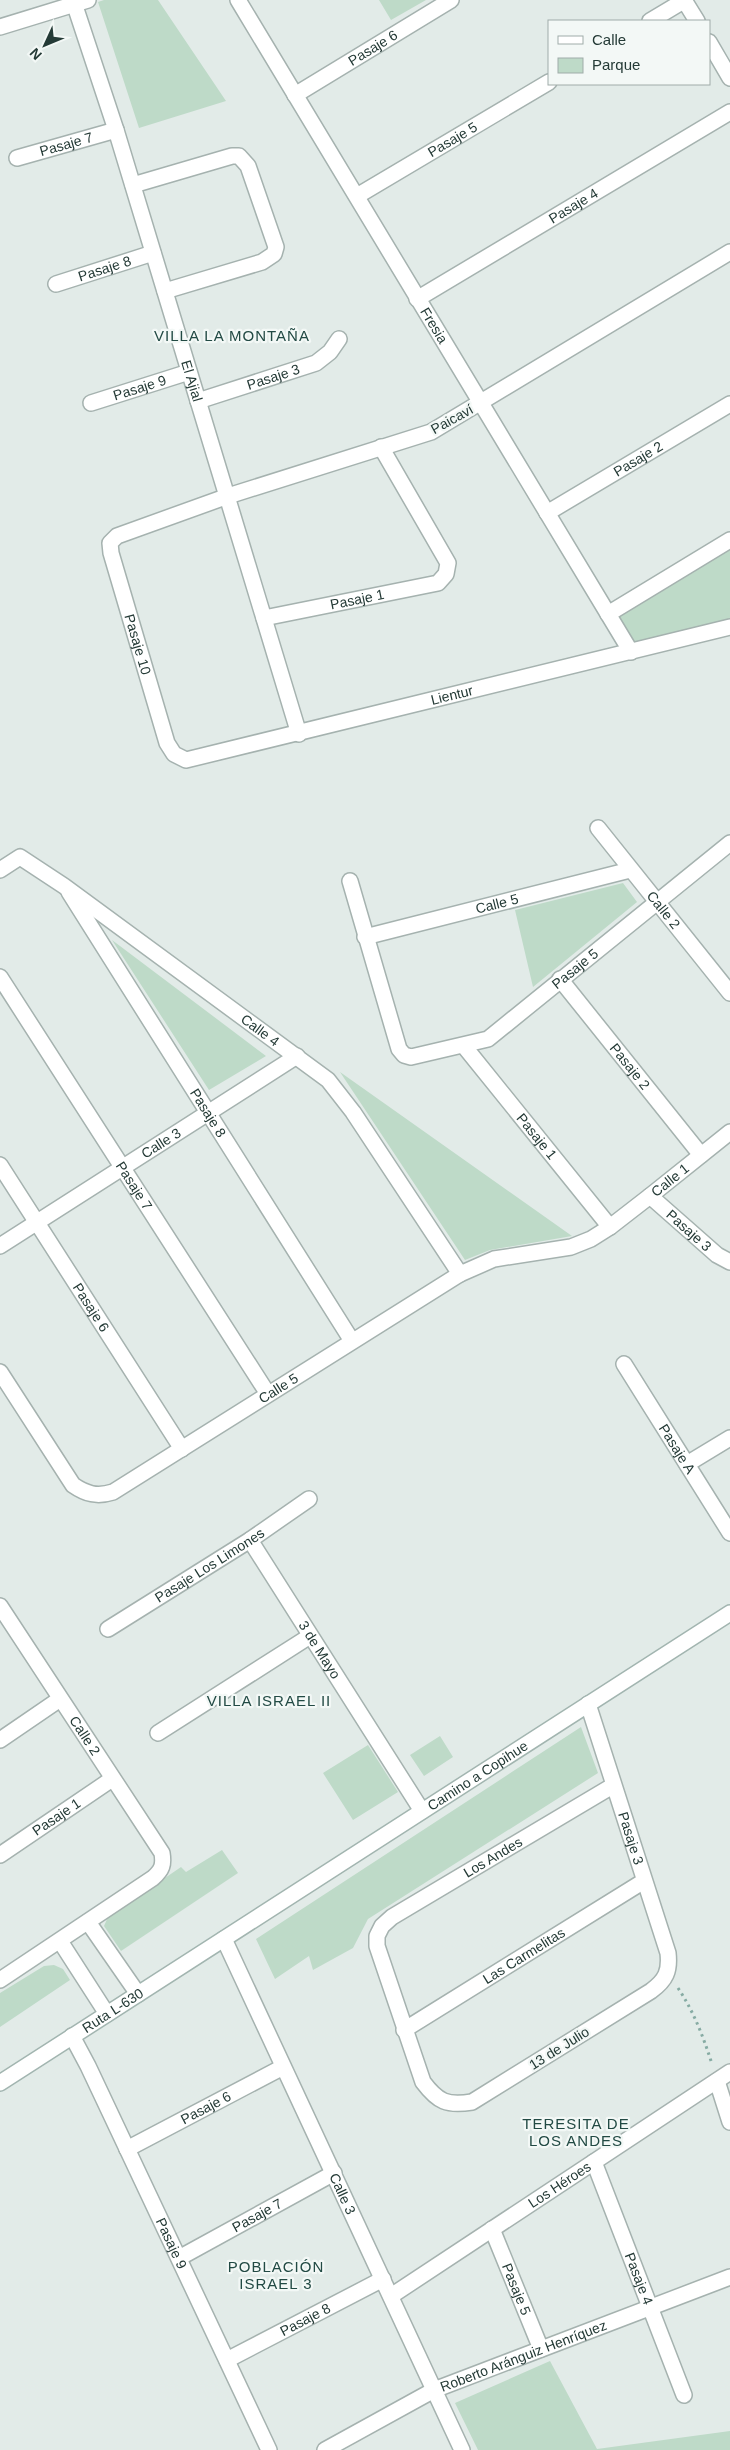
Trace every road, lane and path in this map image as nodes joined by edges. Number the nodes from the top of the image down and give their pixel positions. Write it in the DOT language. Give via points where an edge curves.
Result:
graph roads {
  1 [pos="238,0"];
  2 [pos="451,0"];
  3 [pos="685,0"];
  4 [pos="78,1"];
  5 [pos="652,20"];
  6 [pos="696,20"];
  7 [pos="0,27"];
  8 [pos="710,44"];
  9 [pos="730,78"];
  10 [pos="548,83"];
  11 [pos="295,95"];
  12 [pos="730,112"];
  13 [pos="116,130"];
  14 [pos="17,158"];
  15 [pos="133,185"];
  16 [pos="356,196"];
  17 [pos="730,252"];
  18 [pos="153,253"];
  19 [pos="56,284"];
  20 [pos="165,291"];
  21 [pos="417,299"];
  22 [pos="339,339"];
  23 [pos="189,372"];
  24 [pos="198,401"];
  25 [pos="480,403"];
  26 [pos="91,404"];
  27 [pos="730,404"];
  28 [pos="381,447"];
  29 [pos="228,496"];
  30 [pos="547,512"];
  31 [pos="117,536"];
  32 [pos="730,540"];
  33 [pos="608,614"];
  34 [pos="264,618"];
  35 [pos="730,627"];
  36 [pos="631,652"];
  37 [pos="299,734"];
  38 [pos="174,754"];
  39 [pos="598,828"];
  40 [pos="730,843"];
  41 [pos="0,870"];
  42 [pos="630,870"];
  43 [pos="350,881"];
  44 [pos="64,886"];
  45 [pos="657,903"];
  46 [pos="365,937"];
  47 [pos="0,977"];
  48 [pos="560,979"];
  49 [pos="730,992"];
  50 [pos="464,1046"];
  51 [pos="296,1056"];
  52 [pos="208,1113"];
  53 [pos="730,1132"];
  54 [pos="701,1155"];
  55 [pos="0,1165"];
  56 [pos="122,1167"];
  57 [pos="650,1196"];
  58 [pos="37,1222"];
  59 [pos="610,1227"];
  60 [pos="0,1246"];
  61 [pos="730,1262"];
  62 [pos="460,1274"];
  63 [pos="352,1341"];
  64 [pos="624,1364"];
  65 [pos="0,1372"];
  66 [pos="4,1388"];
  67 [pos="268,1394"];
  68 [pos="730,1438"];
  69 [pos="182,1449"];
  70 [pos="687,1464"];
  71 [pos="309,1499"];
  72 [pos="730,1533"];
  73 [pos="250,1540"];
  74 [pos="730,1613"];
  75 [pos="3,1616"];
  76 [pos="108,1629"];
  77 [pos="310,1636"];
  78 [pos="60,1699"];
  79 [pos="588,1704"];
  80 [pos="158,1733"];
  81 [pos="0,1740"];
  82 [pos="112,1779"];
  83 [pos="614,1785"];
  84 [pos="422,1811"];
  85 [pos="0,1855"];
  86 [pos="644,1881"];
  87 [pos="88,1922"];
  88 [pos="224,1939"];
  89 [pos="60,1940"];
  90 [pos="668,1973"];
  91 [pos="0,1980"];
  92 [pos="138,1994"];
  93 [pos="107,2014"];
  94 [pos="404,2030"];
  95 [pos="72,2036"];
  96 [pos="283,2067"];
  97 [pos="730,2072"];
  98 [pos="717,2081"];
  99 [pos="0,2083"];
  100 [pos="730,2122"];
  101 [pos="127,2149"];
  102 [pos="594,2162"];
  103 [pos="334,2173"];
  104 [pos="492,2229"];
  105 [pos="178,2258"];
  106 [pos="730,2277"];
  107 [pos="383,2279"];
  108 [pos="391,2296"];
  109 [pos="651,2308"];
  110 [pos="541,2349"];
  111 [pos="227,2360"];
  112 [pos="434,2390"];
  113 [pos="684,2395"];
  114 [pos="269,2450"];
  115 [pos="325,2450"];
  116 [pos="462,2450"];
  1 -- 11 [label="street, Fresia"];
  2 -- 11 [label="street, Pasaje 6"];
  3 -- 5 [label="street"];
  3 -- 6 [label="street"];
  4 -- 7 [label="street"];
  4 -- 13 [label="street, El Ajial"];
  8 -- 9 [label="street"];
  10 -- 16 [label="street, Pasaje 5"];
  11 -- 16 [label="street, Fresia"];
  12 -- 21 [label="street, Pasaje 4"];
  13 -- 14 [label="street, Pasaje 7"];
  13 -- 15 [label="street, El Ajial"];
  15 -- 18 [label="street, El Ajial"];
  15 -- 20 [label="street" via="239,156 248,166 276,247 274,254 262,262"];
  16 -- 21 [label="street, Fresia"];
  17 -- 25 [label="street, Paicaví"];
  18 -- 19 [label="street, Pasaje 8"];
  18 -- 20 [label="street, El Ajial"];
  20 -- 23 [label="street, El Ajial"];
  21 -- 25 [label="street, Fresia"];
  22 -- 24 [label="street, Pasaje 3" via="316,363"];
  23 -- 24 [label="street, El Ajial"];
  23 -- 26 [label="street, Pasaje 9"];
  24 -- 29 [label="street, El Ajial"];
  25 -- 28 [label="street, Paicaví" via="431,432"];
  25 -- 30 [label="street, Fresia"];
  27 -- 30 [label="street, Pasaje 2"];
  28 -- 29 [label="street, Paicaví"];
  28 -- 34 [label="street, Pasaje 1" via="448,563 446,574 438,583"];
  29 -- 31 [label="street, Paicaví"];
  29 -- 34 [label="street, El Ajial"];
  30 -- 33 [label="street, Fresia"];
  31 -- 38 [label="street, Pasaje 10" via="110,543 111,553 167,743"];
  32 -- 33 [label="street"];
  33 -- 36 [label="street, Fresia"];
  34 -- 37 [label="street, El Ajial"];
  35 -- 36 [label="street, Lientur"];
  36 -- 37 [label="street, Lientur"];
  37 -- 38 [label="street, Lientur" via="186,760"];
  39 -- 42 [label="street, Calle 2"];
  40 -- 45 [label="street, Pasaje 5"];
  41 -- 44 [label="street, Calle 4" via="20,857"];
  42 -- 45 [label="street, Calle 2"];
  42 -- 46 [label="street, Calle 5"];
  43 -- 46 [label="street"];
  44 -- 51 [label="street, Calle 4"];
  44 -- 52 [label="street, Pasaje 8"];
  45 -- 48 [label="street, Pasaje 5"];
  45 -- 49 [label="street, Calle 2"];
  46 -- 50 [label="street, Pasaje 5" via="399,1049 404,1055 411,1058"];
  47 -- 56 [label="street, Pasaje 7"];
  48 -- 50 [label="street, Pasaje 5" via="488,1038"];
  48 -- 54 [label="street, Pasaje 2"];
  50 -- 59 [label="street, Pasaje 1"];
  51 -- 52 [label="street, Calle 3"];
  51 -- 62 [label="street, Calle 4" via="328,1080 342,1096"];
  52 -- 56 [label="street, Calle 3"];
  52 -- 63 [label="street, Pasaje 8"];
  53 -- 54 [label="street, Calle 1"];
  54 -- 57 [label="street, Calle 1"];
  55 -- 58 [label="street, Pasaje 6"];
  56 -- 58 [label="street, Calle 3"];
  56 -- 67 [label="street, Pasaje 7"];
  57 -- 59 [label="street, Calle 1"];
  57 -- 61 [label="street, Pasaje 3" via="717,1256"];
  58 -- 60 [label="street, Calle 3"];
  58 -- 69 [label="street, Pasaje 6"];
  59 -- 62 [label="street, Calle 5" via="571,1247 508,1255"];
  62 -- 63 [label="street, Calle 5"];
  63 -- 67 [label="street, Calle 5"];
  64 -- 70 [label="street, Pasaje A"];
  65 -- 66 [label="street, Calle 5"];
  66 -- 69 [label="street, Calle 5" via="73,1485 88,1494 113,1492"];
  67 -- 69 [label="street, Calle 5"];
  68 -- 70 [label="street"];
  70 -- 72 [label="street, Pasaje A"];
  71 -- 73 [label="street, Pasaje Los Limones"];
  73 -- 76 [label="street, Pasaje Los Limones"];
  73 -- 77 [label="street, 3 de Mayo"];
  74 -- 79 [label="street, Camino a Copihue"];
  75 -- 78 [label="street, Calle 2"];
  77 -- 80 [label="street"];
  77 -- 84 [label="street, 3 de Mayo"];
  78 -- 81 [label="street"];
  78 -- 82 [label="street, Calle 2"];
  79 -- 83 [label="street, Pasaje 3"];
  79 -- 84 [label="street, Camino a Copihue"];
  82 -- 85 [label="street, Pasaje 1"];
  82 -- 87 [label="street, Calle 2" via="162,1853 163,1867 153,1878"];
  83 -- 86 [label="street, Pasaje 3"];
  83 -- 94 [label="street, Los Andes" via="392,1916 377,1936 380,1959"];
  84 -- 88 [label="street, Camino a Copihue"];
  86 -- 90 [label="street, Pasaje 3" via="668,1953"];
  86 -- 94 [label="street, Las Carmelitas"];
  87 -- 89 [label="street"];
  87 -- 92 [label="street"];
  88 -- 92 [label="street, Ruta L-630"];
  88 -- 96 [label="street, Calle 3"];
  89 -- 91 [label="street"];
  89 -- 93 [label="street"];
  90 -- 94 [label="street, 13 de Julio" via="651,1991 472,2102 455,2105 432,2095 422,2082"];
  90 -- 98 [label="path" via="691,2007"];
  92 -- 93 [label="street, Ruta L-630"];
  93 -- 95 [label="street, Ruta L-630"];
  95 -- 99 [label="street, Ruta L-630"];
  95 -- 101 [label="street, Pasaje 9"];
  96 -- 101 [label="street, Pasaje 6"];
  96 -- 103 [label="street, Calle 3"];
  97 -- 98 [label="street, Los Héroes"];
  98 -- 100 [label="street"];
  98 -- 102 [label="street, Los Héroes"];
  101 -- 105 [label="street, Pasaje 9"];
  102 -- 104 [label="street, Los Héroes"];
  102 -- 109 [label="street, Pasaje 4"];
  103 -- 105 [label="street, Pasaje 7"];
  103 -- 107 [label="street, Calle 3"];
  104 -- 108 [label="street, Los Héroes"];
  104 -- 110 [label="street, Pasaje 5"];
  105 -- 111 [label="street, Pasaje 9"];
  106 -- 109 [label="street, Roberto Aránguiz Henríquez"];
  107 -- 108 [label="street, Calle 3"];
  107 -- 111 [label="street, Pasaje 8"];
  108 -- 112 [label="street, Calle 3"];
  109 -- 110 [label="street, Roberto Aránguiz Henríquez"];
  109 -- 113 [label="street, Pasaje 4"];
  110 -- 112 [label="street, Roberto Aránguiz Henríquez"];
  111 -- 114 [label="street, Pasaje 9"];
  112 -- 115 [label="street, Roberto Aránguiz Henríquez"];
  112 -- 116 [label="street, Calle 3"];
}
